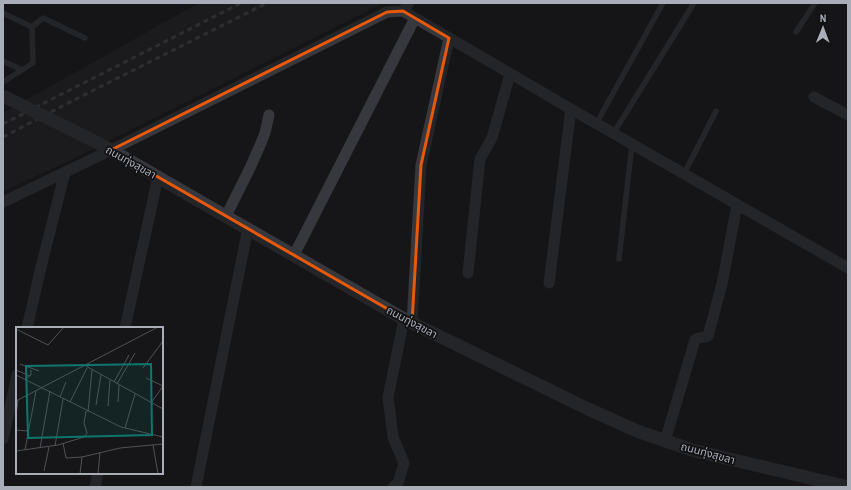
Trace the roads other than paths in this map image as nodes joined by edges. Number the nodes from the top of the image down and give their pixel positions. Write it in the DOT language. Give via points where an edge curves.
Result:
graph roads {
  1 [pos="662,3"];
  2 [pos="694,3"];
  3 [pos="815,3"];
  4 [pos="406,7"];
  5 [pos="3,13"];
  6 [pos="415,18"];
  7 [pos="32,27"];
  8 [pos="796,32"];
  9 [pos="85,38"];
  10 [pos="449,38"];
  11 [pos="3,61"];
  12 [pos="22,70"];
  13 [pos="510,74"];
  14 [pos="3,82"];
  15 [pos="4,97"];
  16 [pos="814,97"];
  17 [pos="571,109"];
  18 [pos="716,111"];
  19 [pos="270,115"];
  20 [pos="848,115"];
  21 [pos="596,124"];
  22 [pos="613,134"];
  23 [pos="632,144"];
  24 [pos="111,150"];
  25 [pos="65,172"];
  26 [pos="684,174"];
  27 [pos="158,177"];
  28 [pos="3,202"];
  29 [pos="737,205"];
  30 [pos="226,216"];
  31 [pos="248,228"];
  32 [pos="294,255"];
  33 [pos="618,259"];
  34 [pos="848,268"];
  35 [pos="468,273"];
  36 [pos="549,283"];
  37 [pos="408,321"];
  38 [pos="27,327"];
  39 [pos="125,327"];
  40 [pos="16,380"];
  41 [pos="3,439"];
  42 [pos="665,441"];
  43 [pos="98,474"];
  44 [pos="95,487"];
  45 [pos="196,487"];
  46 [pos="393,487"];
  47 [pos="848,487"];
  1 -- 21 [label="lane"];
  2 -- 22 [label="lane"];
  3 -- 8 [label="lane"];
  4 -- 6 [label="street"];
  4 -- 24 [label="street" via="387,12"];
  5 -- 7 [label="lane"];
  6 -- 10 [label="street"];
  6 -- 32 [label="street"];
  7 -- 9 [label="lane" via="44,18"];
  7 -- 12 [label="lane" via="33,63"];
  10 -- 13 [label="street"];
  10 -- 37 [label="street" via="421,165"];
  11 -- 12 [label="lane"];
  12 -- 14 [label="lane"];
  13 -- 17 [label="street"];
  13 -- 35 [label="street" via="492,138 480,159"];
  15 -- 24 [label="street, ถนนทุ่งสุขลา, bridge"];
  16 -- 20 [label="street"];
  17 -- 21 [label="street"];
  17 -- 36 [label="street"];
  18 -- 26 [label="lane"];
  19 -- 30 [label="street" via="265,133"];
  21 -- 22 [label="street"];
  22 -- 23 [label="street"];
  23 -- 26 [label="street"];
  23 -- 33 [label="lane"];
  24 -- 25 [label="street"];
  24 -- 27 [label="street, ถนนทุ่งสุขลา"];
  25 -- 28 [label="street"];
  25 -- 38 [label="street"];
  26 -- 29 [label="street"];
  27 -- 30 [label="street, ถนนทุ่งสุขลา"];
  27 -- 39 [label="street"];
  29 -- 34 [label="street"];
  29 -- 42 [label="street" via="722,284 708,336 695,340"];
  30 -- 31 [label="street, ถนนทุ่งสุขลา"];
  31 -- 32 [label="street, ถนนทุ่งสุขลา"];
  31 -- 45 [label="street"];
  32 -- 37 [label="street, ถนนทุ่งสุขลา"];
  37 -- 42 [label="street, ถนนทุ่งสุขลา" via="586,408"];
  37 -- 46 [label="street" via="388,397 393,437 404,463 398,483"];
  40 -- 41 [label="street"];
  42 -- 47 [label="street, ถนนทุ่งสุขลา" via="692,450"];
  43 -- 44 [label="street"];
}
